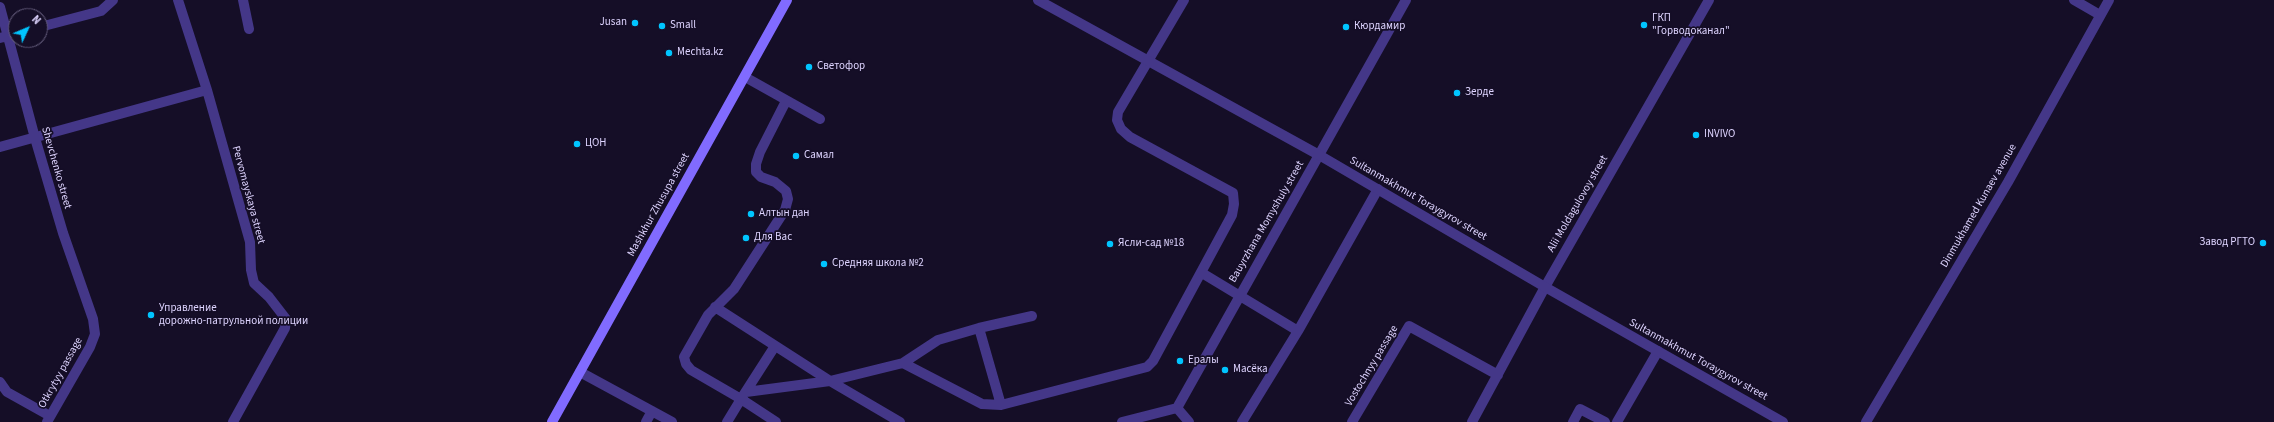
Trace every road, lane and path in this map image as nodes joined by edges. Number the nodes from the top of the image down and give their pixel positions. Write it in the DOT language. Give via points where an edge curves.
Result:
graph roads {
  1 [pos="111,0"];
  2 [pos="178,0"];
  3 [pos="243,0"];
  4 [pos="787,0"];
  5 [pos="1038,0"];
  6 [pos="1184,0"];
  7 [pos="1406,0"];
  8 [pos="1709,0"];
  9 [pos="2074,0"];
  10 [pos="2108,0"];
  11 [pos="0,7"];
  12 [pos="2100,15"];
  13 [pos="48,25"];
  14 [pos="249,29"];
  15 [pos="8,36"];
  16 [pos="11,48"];
  17 [pos="1148,60"];
  18 [pos="745,77"];
  19 [pos="207,90"];
  20 [pos="786,101"];
  21 [pos="820,119"];
  22 [pos="35,138"];
  23 [pos="0,147"];
  24 [pos="1319,154"];
  25 [pos="1378,190"];
  26 [pos="1202,273"];
  27 [pos="1545,287"];
  28 [pos="1239,296"];
  29 [pos="715,307"];
  30 [pos="1032,316"];
  31 [pos="978,328"];
  32 [pos="1298,332"];
  33 [pos="95,334"];
  34 [pos="775,346"];
  35 [pos="1658,351"];
  36 [pos="903,363"];
  37 [pos="580,372"];
  38 [pos="1498,375"];
  39 [pos="830,381"];
  40 [pos="0,382"];
  41 [pos="743,396"];
  42 [pos="1001,405"];
  43 [pos="1177,408"];
  44 [pos="652,411"];
  45 [pos="49,419"];
  46 [pos="233,422"];
  47 [pos="552,422"];
  48 [pos="646,422"];
  49 [pos="672,422"];
  50 [pos="727,422"];
  51 [pos="776,422"];
  52 [pos="900,422"];
  53 [pos="1122,422"];
  54 [pos="1189,422"];
  55 [pos="1242,422"];
  56 [pos="1352,422"];
  57 [pos="1472,422"];
  58 [pos="1573,422"];
  59 [pos="1605,422"];
  60 [pos="1617,422"];
  61 [pos="1783,422"];
  62 [pos="1866,422"];
  1 -- 13 [label="street" via="101,11"];
  2 -- 19 [label="street, Pervomayskaya street"];
  3 -- 14 [label="street"];
  4 -- 18 [label="main road, Mashkhur Zhusupa street"];
  5 -- 17 [label="street, Sultanmakhmut Toraygyrov street"];
  6 -- 17 [label="street"];
  7 -- 24 [label="street, Bauyrzhana Momyshuly street"];
  8 -- 27 [label="street, Alii Moldagulovoy street"];
  9 -- 12 [label="street"];
  10 -- 12 [label="street, Dinmukhamed Kunaev avenue"];
  11 -- 15 [label="street, Shevchenko street"];
  12 -- 62 [label="street, Dinmukhamed Kunaev avenue" via="2008,182"];
  16 -- 22 [label="street, Shevchenko street"];
  17 -- 24 [label="street, Sultanmakhmut Toraygyrov street"];
  17 -- 26 [label="street" via="1118,112 1117,120 1121,129 1130,137 1233,193 1232,215"];
  18 -- 20 [label="street"];
  18 -- 37 [label="main road, Mashkhur Zhusupa street"];
  19 -- 22 [label="street"];
  19 -- 46 [label="street, Pervomayskaya street" via="250,242 254,283 286,319 285,328"];
  20 -- 21 [label="street"];
  20 -- 29 [label="street" via="756,164 756,172 761,177 775,182 786,191 788,199 785,210 734,289"];
  22 -- 23 [label="street"];
  22 -- 33 [label="street, Shevchenko street" via="63,233 93,319"];
  24 -- 25 [label="street, Sultanmakhmut Toraygyrov street"];
  24 -- 28 [label="street, Bauyrzhana Momyshuly street"];
  25 -- 27 [label="street, Sultanmakhmut Toraygyrov street"];
  25 -- 32 [label="street"];
  26 -- 28 [label="street"];
  26 -- 42 [label="street" via="1153,361 1147,367"];
  27 -- 35 [label="street, Sultanmakhmut Toraygyrov street"];
  27 -- 38 [label="street, Alii Moldagulovoy street"];
  28 -- 32 [label="street"];
  28 -- 43 [label="street, Bauyrzhana Momyshuly street"];
  29 -- 34 [label="street"];
  29 -- 41 [label="street" via="684,357 686,364 691,370"];
  30 -- 31 [label="street"];
  31 -- 36 [label="street" via="938,340"];
  31 -- 42 [label="street"];
  32 -- 55 [label="street"];
  33 -- 45 [label="street, Otkrytyy passage"];
  34 -- 39 [label="street"];
  34 -- 41 [label="street"];
  35 -- 60 [label="street"];
  35 -- 61 [label="street, Sultanmakhmut Toraygyrov street"];
  36 -- 39 [label="street"];
  36 -- 42 [label="street" via="982,404"];
  37 -- 44 [label="street"];
  37 -- 47 [label="main road, Mashkhur Zhusupa street"];
  38 -- 56 [label="street, Vostochnyy passage" via="1409,326"];
  38 -- 57 [label="street, Alii Moldagulovoy street"];
  39 -- 41 [label="street"];
  39 -- 52 [label="street"];
  40 -- 45 [label="street" via="6,392"];
  41 -- 50 [label="street"];
  41 -- 51 [label="street"];
  43 -- 53 [label="street"];
  43 -- 54 [label="street"];
  44 -- 48 [label="street"];
  44 -- 49 [label="street"];
  58 -- 59 [label="street" via="1580,409"];
}
